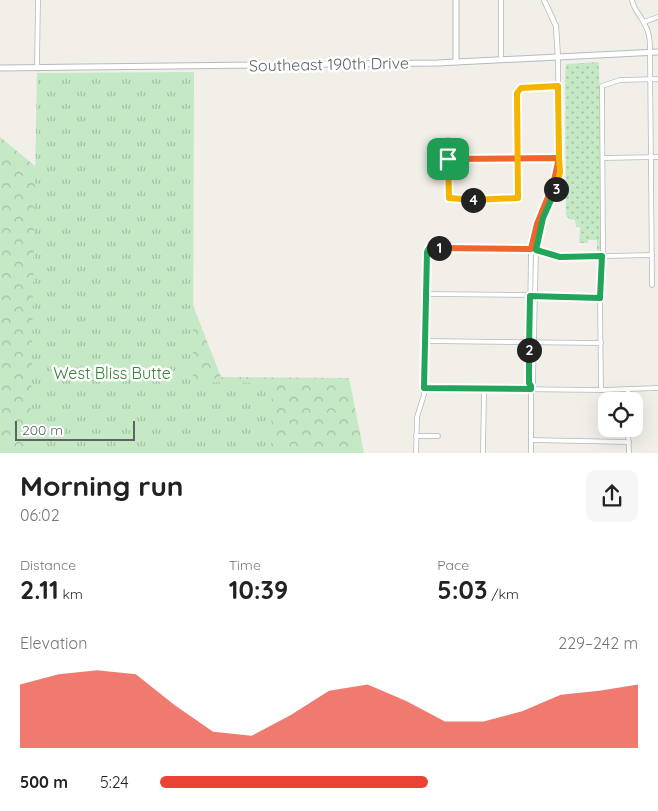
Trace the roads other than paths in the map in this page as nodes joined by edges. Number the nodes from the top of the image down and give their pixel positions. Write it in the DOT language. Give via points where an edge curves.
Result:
graph roads {
  1 [pos="38,0"];
  2 [pos="456,0"];
  3 [pos="501,0"];
  4 [pos="544,0"];
  5 [pos="632,0"];
  6 [pos="658,17"];
  7 [pos="644,22"];
  8 [pos="650,52"];
  9 [pos="658,52"];
  10 [pos="558,58"];
  11 [pos="501,60"];
  12 [pos="456,62"];
  13 [pos="37,67"];
  14 [pos="0,68"];
  15 [pos="651,80"];
  16 [pos="658,80"];
  17 [pos="558,86"];
  18 [pos="651,115"];
  19 [pos="656,115"];
  20 [pos="448,140"];
  21 [pos="652,157"];
  22 [pos="658,157"];
  23 [pos="518,158"];
  24 [pos="559,158"];
  25 [pos="603,158"];
  26 [pos="448,159"];
  27 [pos="655,199"];
  28 [pos="534,249"];
  29 [pos="652,255"];
  30 [pos="602,256"];
  31 [pos="652,285"];
  32 [pos="426,294"];
  33 [pos="532,296"];
  34 [pos="600,298"];
  35 [pos="426,341"];
  36 [pos="532,343"];
  37 [pos="601,343"];
  38 [pos="531,387"];
  39 [pos="424,388"];
  40 [pos="658,388"];
  41 [pos="484,389"];
  42 [pos="601,390"];
  43 [pos="628,390"];
  44 [pos="416,436"];
  45 [pos="438,436"];
  46 [pos="629,437"];
  47 [pos="531,440"];
  48 [pos="629,442"];
  49 [pos="416,453"];
  50 [pos="483,453"];
  51 [pos="531,453"];
  52 [pos="629,453"];
  1 -- 13 [label="street"];
  2 -- 12 [label="main road"];
  3 -- 11 [label="street"];
  4 -- 10 [label="street" via="556,26"];
  5 -- 7 [label="street"];
  6 -- 7 [label="street"];
  7 -- 8 [label="street"];
  8 -- 9 [label="main road, Southeast 190th Drive"];
  8 -- 10 [label="main road, Southeast 190th Drive"];
  8 -- 15 [label="street"];
  10 -- 11 [label="main road, Southeast 190th Drive"];
  10 -- 17 [label="street"];
  11 -- 12 [label="main road, Southeast 190th Drive"];
  12 -- 13 [label="main road, Southeast 190th Drive"];
  13 -- 14 [label="main road, Southeast 190th Drive"];
  15 -- 16 [label="street"];
  15 -- 18 [label="street"];
  15 -- 25 [label="street" via="616,81 602,86"];
  17 -- 23 [label="street" via="518,90"];
  17 -- 24 [label="street"];
  18 -- 19 [label="street"];
  18 -- 21 [label="street"];
  20 -- 26 [label="street"];
  21 -- 22 [label="street"];
  21 -- 25 [label="street"];
  21 -- 27 [label="street"];
  23 -- 24 [label="street"];
  23 -- 26 [label="street"];
  23 -- 26 [label="street" via="518,198 449,199"];
  24 -- 28 [label="street" via="559,181"];
  25 -- 30 [label="street"];
  27 -- 29 [label="street"];
  28 -- 30 [label="street" via="560,257"];
  28 -- 32 [label="street" via="429,248"];
  28 -- 33 [label="street"];
  29 -- 30 [label="street"];
  29 -- 31 [label="street"];
  30 -- 34 [label="street"];
  32 -- 33 [label="street"];
  32 -- 35 [label="street"];
  33 -- 34 [label="street"];
  33 -- 36 [label="street"];
  34 -- 37 [label="street"];
  35 -- 36 [label="street"];
  35 -- 39 [label="street"];
  36 -- 37 [label="street"];
  36 -- 38 [label="street"];
  37 -- 42 [label="street"];
  38 -- 41 [label="street"];
  38 -- 42 [label="street"];
  38 -- 47 [label="street"];
  39 -- 41 [label="street"];
  39 -- 44 [label="street"];
  40 -- 43 [label="street"];
  41 -- 50 [label="street"];
  42 -- 43 [label="street"];
  44 -- 45 [label="street"];
  44 -- 49 [label="street"];
  46 -- 48 [label="street"];
  47 -- 48 [label="street"];
  47 -- 51 [label="street"];
  48 -- 52 [label="street"];
}
